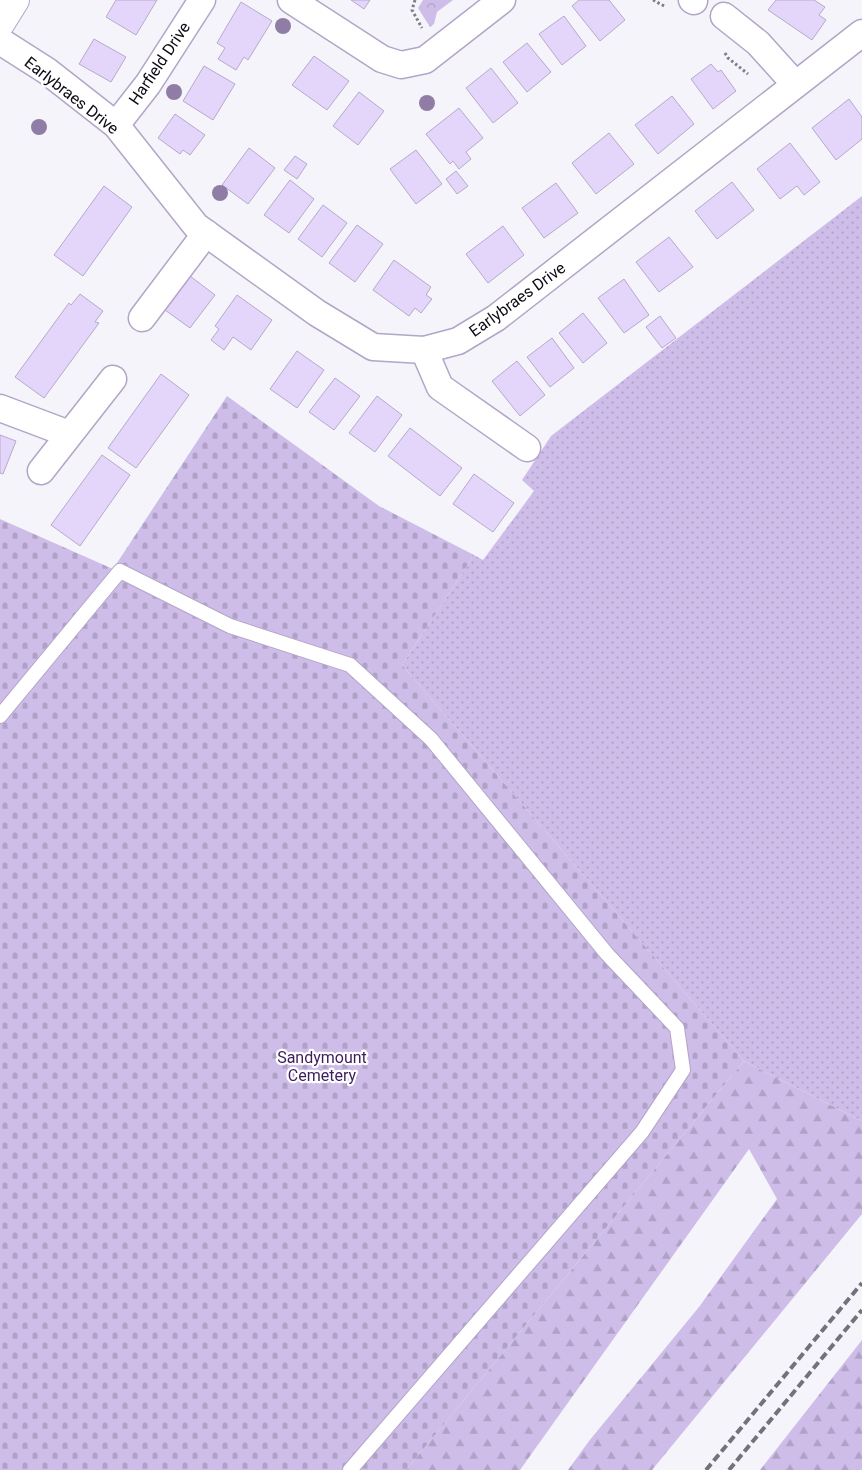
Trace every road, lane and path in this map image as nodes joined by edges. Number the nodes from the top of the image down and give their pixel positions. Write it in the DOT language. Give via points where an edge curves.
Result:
graph roads {
  1 [pos="15,0"];
  2 [pos="202,0"];
  3 [pos="291,0"];
  4 [pos="502,0"];
  5 [pos="724,16"];
  6 [pos="0,24"];
  7 [pos="862,33"];
  8 [pos="0,41"];
  9 [pos="795,84"];
  10 [pos="116,125"];
  11 [pos="206,233"];
  12 [pos="142,318"];
  13 [pos="424,350"];
  14 [pos="113,379"];
  15 [pos="0,408"];
  16 [pos="70,434"];
  17 [pos="527,448"];
  18 [pos="41,471"];
  19 [pos="0,716"];
  20 [pos="350,1470"];
  1 -- 6 [label="street"];
  2 -- 10 [label="street, Harfield Drive" via="148,84"];
  3 -- 4 [label="street" via="382,58 401,65 425,60"];
  5 -- 9 [label="street" via="758,43"];
  7 -- 9 [label="street, Earlybraes Drive"];
  8 -- 10 [label="street, Earlybraes Drive" via="48,72"];
  9 -- 13 [label="street, Earlybraes Drive" via="496,318 458,341"];
  10 -- 11 [label="street, Earlybraes Drive" via="196,226"];
  11 -- 12 [label="street"];
  11 -- 13 [label="street, Earlybraes Drive" via="317,313 374,347"];
  13 -- 17 [label="street" via="440,387"];
  14 -- 16 [label="street"];
  15 -- 16 [label="street"];
  16 -- 18 [label="street"];
  19 -- 20 [label="lane" via="120,571 230,626 350,665 431,739 607,954 677,1028 683,1070 642,1132"];
}
